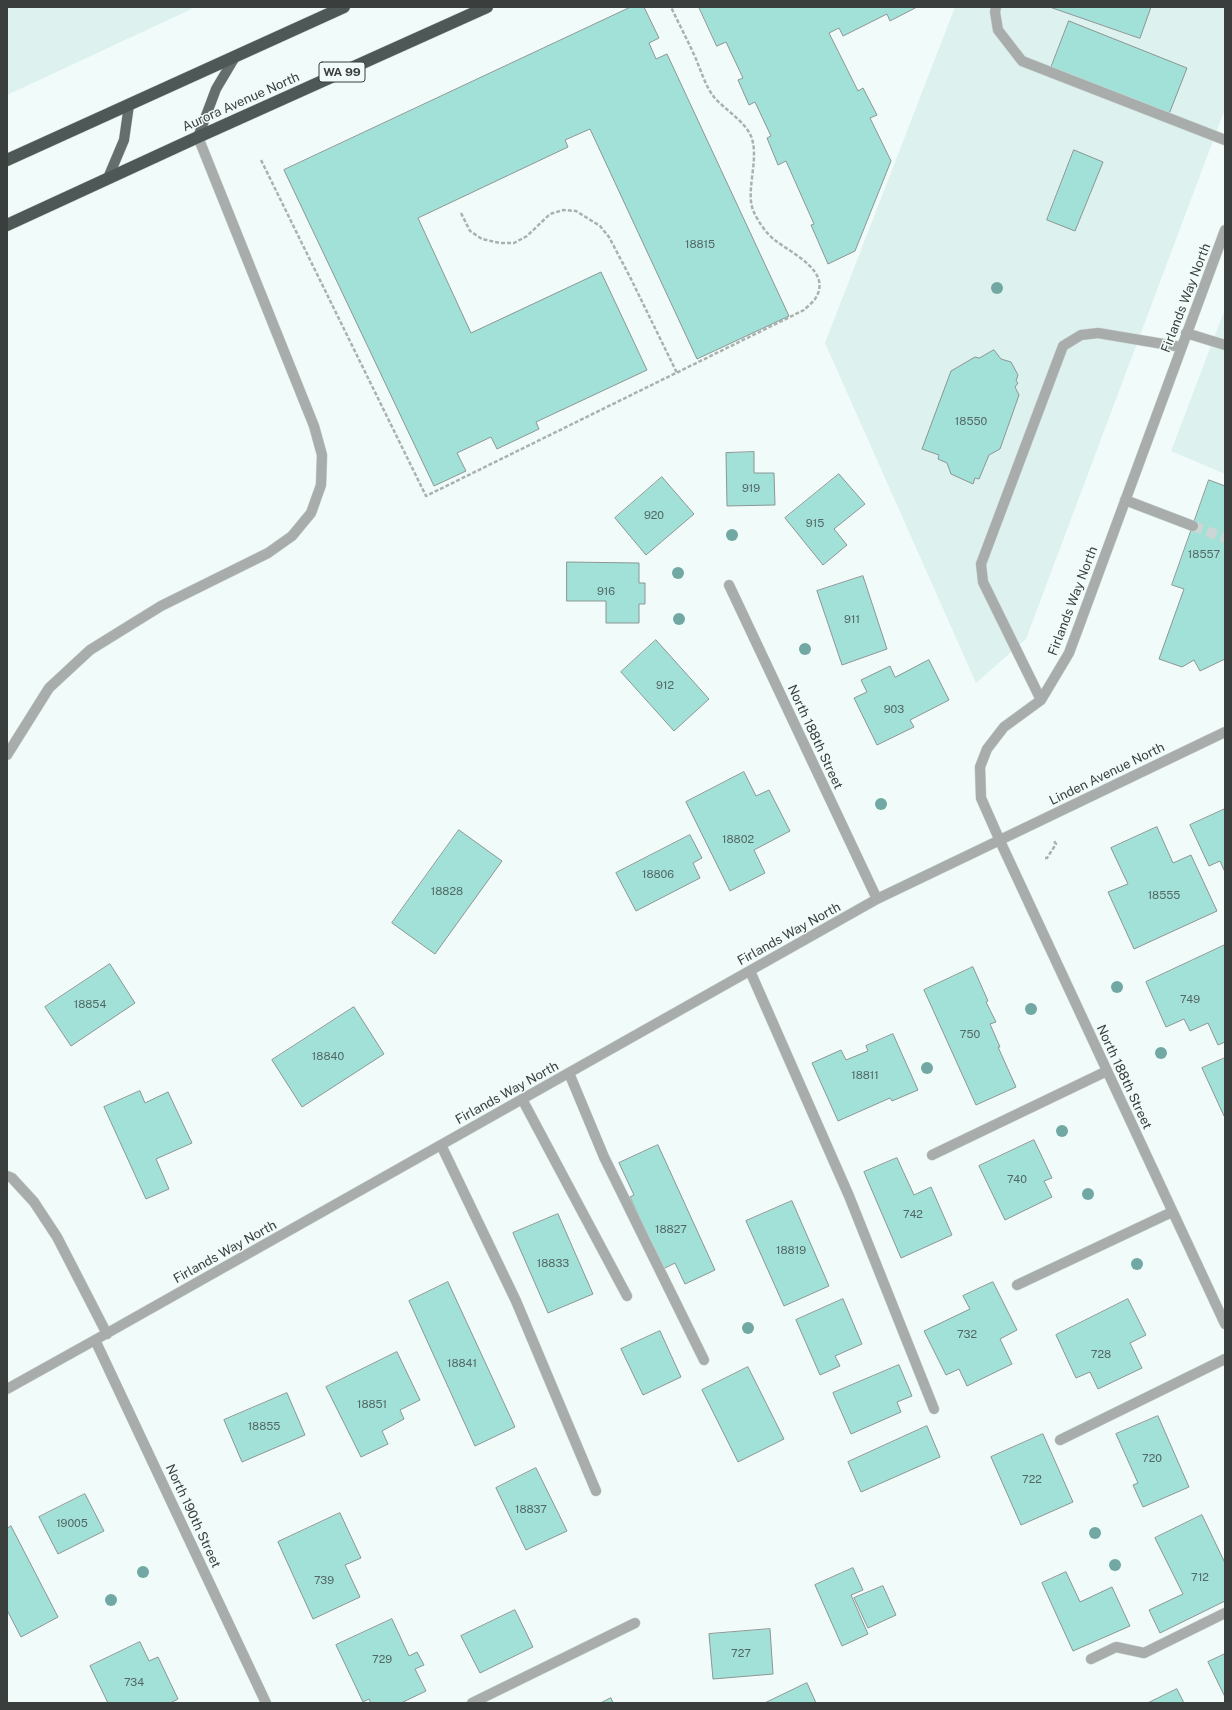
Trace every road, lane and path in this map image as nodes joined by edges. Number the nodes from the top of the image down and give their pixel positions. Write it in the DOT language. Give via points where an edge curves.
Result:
graph roads {
  1 [pos="344,7"];
  2 [pos="487,7"];
  3 [pos="671,7"];
  4 [pos="996,7"];
  5 [pos="235,57"];
  6 [pos="129,105"];
  7 [pos="198,137"];
  8 [pos="1225,140"];
  9 [pos="7,160"];
  10 [pos="261,160"];
  11 [pos="108,178"];
  12 [pos="462,213"];
  13 [pos="7,225"];
  14 [pos="1225,230"];
  15 [pos="1220,257"];
  16 [pos="1186,334"];
  17 [pos="1225,345"];
  18 [pos="1181,347"];
  19 [pos="677,373"];
  20 [pos="1125,500"];
  21 [pos="1193,526"];
  22 [pos="729,585"];
  23 [pos="1041,700"];
  24 [pos="1225,732"];
  25 [pos="7,755"];
  26 [pos="1000,841"];
  27 [pos="1054,841"];
  28 [pos="1045,858"];
  29 [pos="877,899"];
  30 [pos="750,971"];
  31 [pos="1107,1071"];
  32 [pos="569,1073"];
  33 [pos="522,1099"];
  34 [pos="441,1145"];
  35 [pos="932,1155"];
  36 [pos="7,1176"];
  37 [pos="1172,1212"];
  38 [pos="1017,1285"];
  39 [pos="626,1296"];
  40 [pos="1225,1324"];
  41 [pos="107,1334"];
  42 [pos="96,1340"];
  43 [pos="1225,1359"];
  44 [pos="704,1360"];
  45 [pos="7,1389"];
  46 [pos="934,1409"];
  47 [pos="1060,1440"];
  48 [pos="596,1491"];
  49 [pos="1225,1613"];
  50 [pos="635,1623"];
  51 [pos="1091,1659"];
  52 [pos="266,1703"];
  53 [pos="472,1703"];
  1 -- 5 [label="highway"];
  2 -- 7 [label="highway, Aurora Avenue North / WA 99"];
  3 -- 19 [label="path" via="714,96 751,135 754,167 751,197 753,210 775,241 808,263 816,273 820,286 815,299 804,310"];
  4 -- 8 [label="street" via="998,30 1022,61"];
  5 -- 6 [label="highway"];
  5 -- 7 [label="main road" via="216,89"];
  6 -- 9 [label="highway"];
  6 -- 11 [label="main road" via="124,140"];
  7 -- 11 [label="highway, Aurora Avenue North / WA 99"];
  7 -- 25 [label="street" via="314,426 322,455 321,485 311,513 292,536 268,553 161,606 90,650 49,688"];
  10 -- 19 [label="path" via="426,496"];
  11 -- 13 [label="highway, Aurora Avenue North / WA 99"];
  12 -- 19 [label="path" via="470,231 482,239 500,243 514,243 527,236 550,214 563,210 576,210 600,226 609,237 630,277"];
  14 -- 15 [label="street, Firlands Way North"];
  15 -- 16 [label="street, Firlands Way North"];
  16 -- 17 [label="street"];
  16 -- 18 [label="street, Firlands Way North"];
  18 -- 20 [label="street, Firlands Way North"];
  18 -- 23 [label="street" via="1098,332 1081,335 1063,346 981,564 983,582"];
  20 -- 21 [label="street"];
  20 -- 23 [label="street, Firlands Way North" via="1069,653"];
  22 -- 29 [label="street, North 188th Street"];
  23 -- 26 [label="street, Firlands Way North" via="1004,727 987,749 980,767 981,798"];
  24 -- 26 [label="street, Linden Avenue North"];
  26 -- 29 [label="street, Firlands Way North"];
  26 -- 31 [label="street, North 188th Street"];
  27 -- 28 [label="path" via="1056,844 1048,858"];
  29 -- 30 [label="street, Firlands Way North"];
  30 -- 32 [label="street, Firlands Way North"];
  30 -- 46 [label="street" via="849,1196"];
  31 -- 35 [label="street"];
  31 -- 37 [label="street, North 188th Street"];
  32 -- 33 [label="street, Firlands Way North"];
  32 -- 44 [label="street" via="604,1156"];
  33 -- 34 [label="street, Firlands Way North"];
  33 -- 39 [label="street"];
  34 -- 41 [label="street, Firlands Way North"];
  34 -- 48 [label="street" via="516,1301"];
  36 -- 41 [label="street" via="12,1178 34,1202 57,1237"];
  37 -- 38 [label="street"];
  37 -- 40 [label="street, North 188th Street"];
  41 -- 42 [label="street, Firlands Way North"];
  42 -- 45 [label="street, Firlands Way North"];
  42 -- 52 [label="street, North 190th Street"];
  43 -- 47 [label="street"];
  49 -- 51 [label="street" via="1144,1653 1116,1647"];
  50 -- 53 [label="street"];
}
